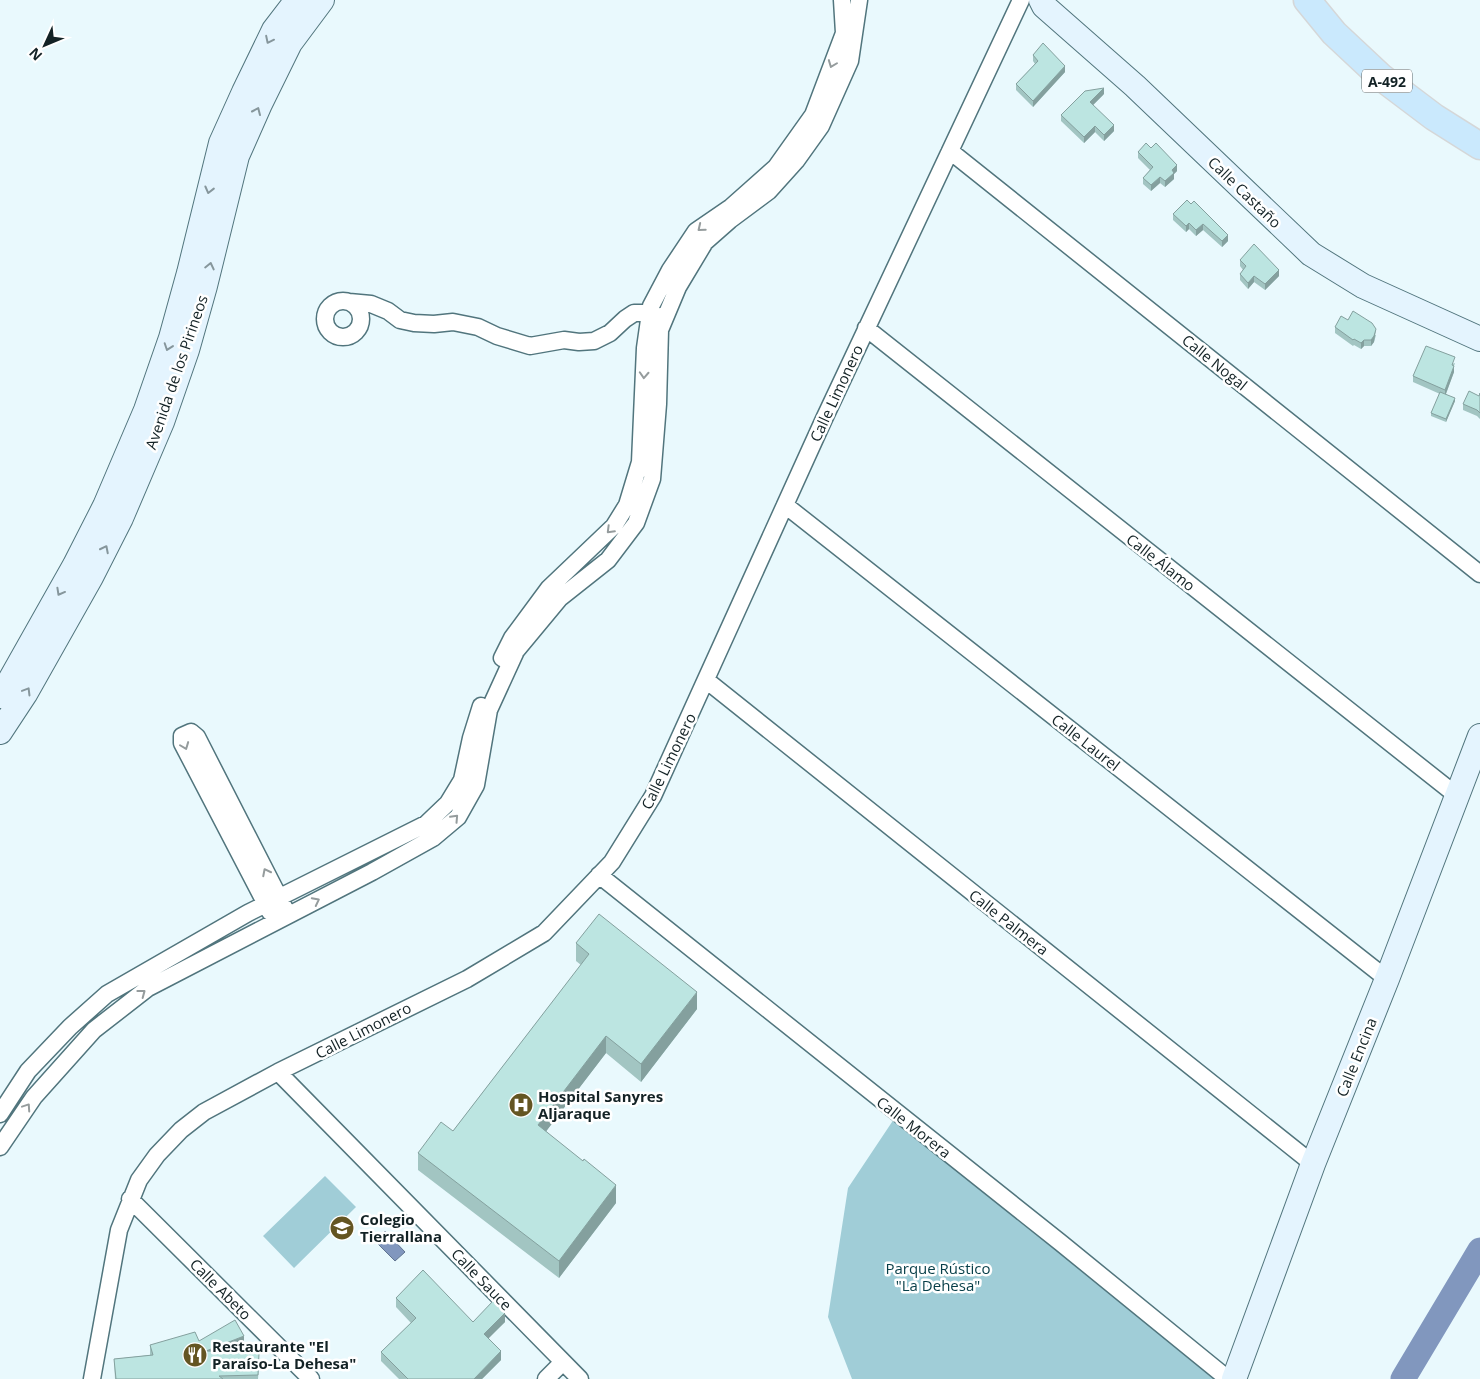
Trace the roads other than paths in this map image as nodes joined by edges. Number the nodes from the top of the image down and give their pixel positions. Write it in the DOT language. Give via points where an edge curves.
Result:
graph roads {
  1 [pos="297,0"];
  2 [pos="322,0"];
  3 [pos="842,0"];
  4 [pos="859,0"];
  5 [pos="1021,0"];
  6 [pos="1041,0"];
  7 [pos="1306,0"];
  8 [pos="1480,146"];
  9 [pos="950,151"];
  10 [pos="349,302"];
  11 [pos="658,316"];
  12 [pos="866,328"];
  13 [pos="1480,339"];
  14 [pos="785,505"];
  15 [pos="1480,574"];
  16 [pos="706,680"];
  17 [pos="0,696"];
  18 [pos="0,732"];
  19 [pos="1480,736"];
  20 [pos="1456,796"];
  21 [pos="599,876"];
  22 [pos="273,901"];
  23 [pos="282,918"];
  24 [pos="1387,978"];
  25 [pos="278,1072"];
  26 [pos="0,1114"];
  27 [pos="0,1147"];
  28 [pos="1313,1164"];
  29 [pos="130,1199"];
  30 [pos="564,1362"];
  31 [pos="92,1379"];
  32 [pos="312,1379"];
  33 [pos="546,1379"];
  34 [pos="580,1379"];
  35 [pos="1228,1379"];
  36 [pos="1234,1379"];
  1 -- 17 [label="street, Avenida de los Pirineos, one-way" via="274,30 221,143 189,274 146,410 105,506 75,565"];
  18 -- 2 [label="street, Avenida de los Pirineos, one-way" via="25,694 121,518 162,422 187,350 237,156 290,42"];
  3 -- 11 [label="street, one-way" via="844,33 813,115 776,167 732,207 696,231 651,306"];
  4 -- 11 [label="street" via="850,61 821,126 769,191 705,242"];
  5 -- 9 [label="street, Calle Limonero"];
  6 -- 13 [label="street, Calle Castaño" via="1311,254 1363,286"];
  7 -- 8 [label="main road, A-492" via="1334,33 1382,77 1434,118"];
  9 -- 12 [label="street, Calle Limonero"];
  9 -- 15 [label="street, Calle Nogal"];
  10 -- 11 [label="street" via="371,304 400,320 414,323 453,322 478,327 530,346 564,340 594,341 610,333 634,313"];
  11 -- 22 [label="street, one-way" via="645,348 640,462 627,505 614,526 549,588 512,638 480,708 462,780 448,803 426,824"];
  23 -- 11 [label="street, one-way" via="433,838 458,817 476,785 489,710 516,651 560,598 608,560 636,523 652,479 658,404"];
  12 -- 14 [label="street, Calle Limonero"];
  12 -- 20 [label="street, Calle Álamo"];
  14 -- 16 [label="street, Calle Limonero"];
  14 -- 24 [label="street, Calle Laurel"];
  16 -- 21 [label="street, Calle Limonero" via="653,796 612,862"];
  16 -- 28 [label="street, Calle Palmera"];
  19 -- 20 [label="street, Calle Encina"];
  20 -- 24 [label="street, Calle Encina"];
  21 -- 25 [label="street, Calle Limonero" via="544,933 467,979"];
  21 -- 35 [label="street, Calle Morera"];
  22 -- 22 [label="street, one-way" via="197,737 191,732 182,736 182,743"];
  22 -- 23 [label="street"];
  22 -- 26 [label="street" via="107,994 70,1026 28,1071"];
  27 -- 23 [label="street, one-way" via="34,1097 94,1030 148,988"];
  24 -- 28 [label="street, Calle Encina"];
  25 -- 29 [label="street, Calle Limonero" via="204,1112 181,1130 157,1155"];
  25 -- 30 [label="street, Calle Sauce"];
  28 -- 36 [label="street, Calle Encina"];
  29 -- 31 [label="street, Calle Limonero" via="119,1230"];
  29 -- 32 [label="street, Calle Abeto"];
  30 -- 33 [label="street"];
  30 -- 34 [label="street, Calle Sauce"];
}
